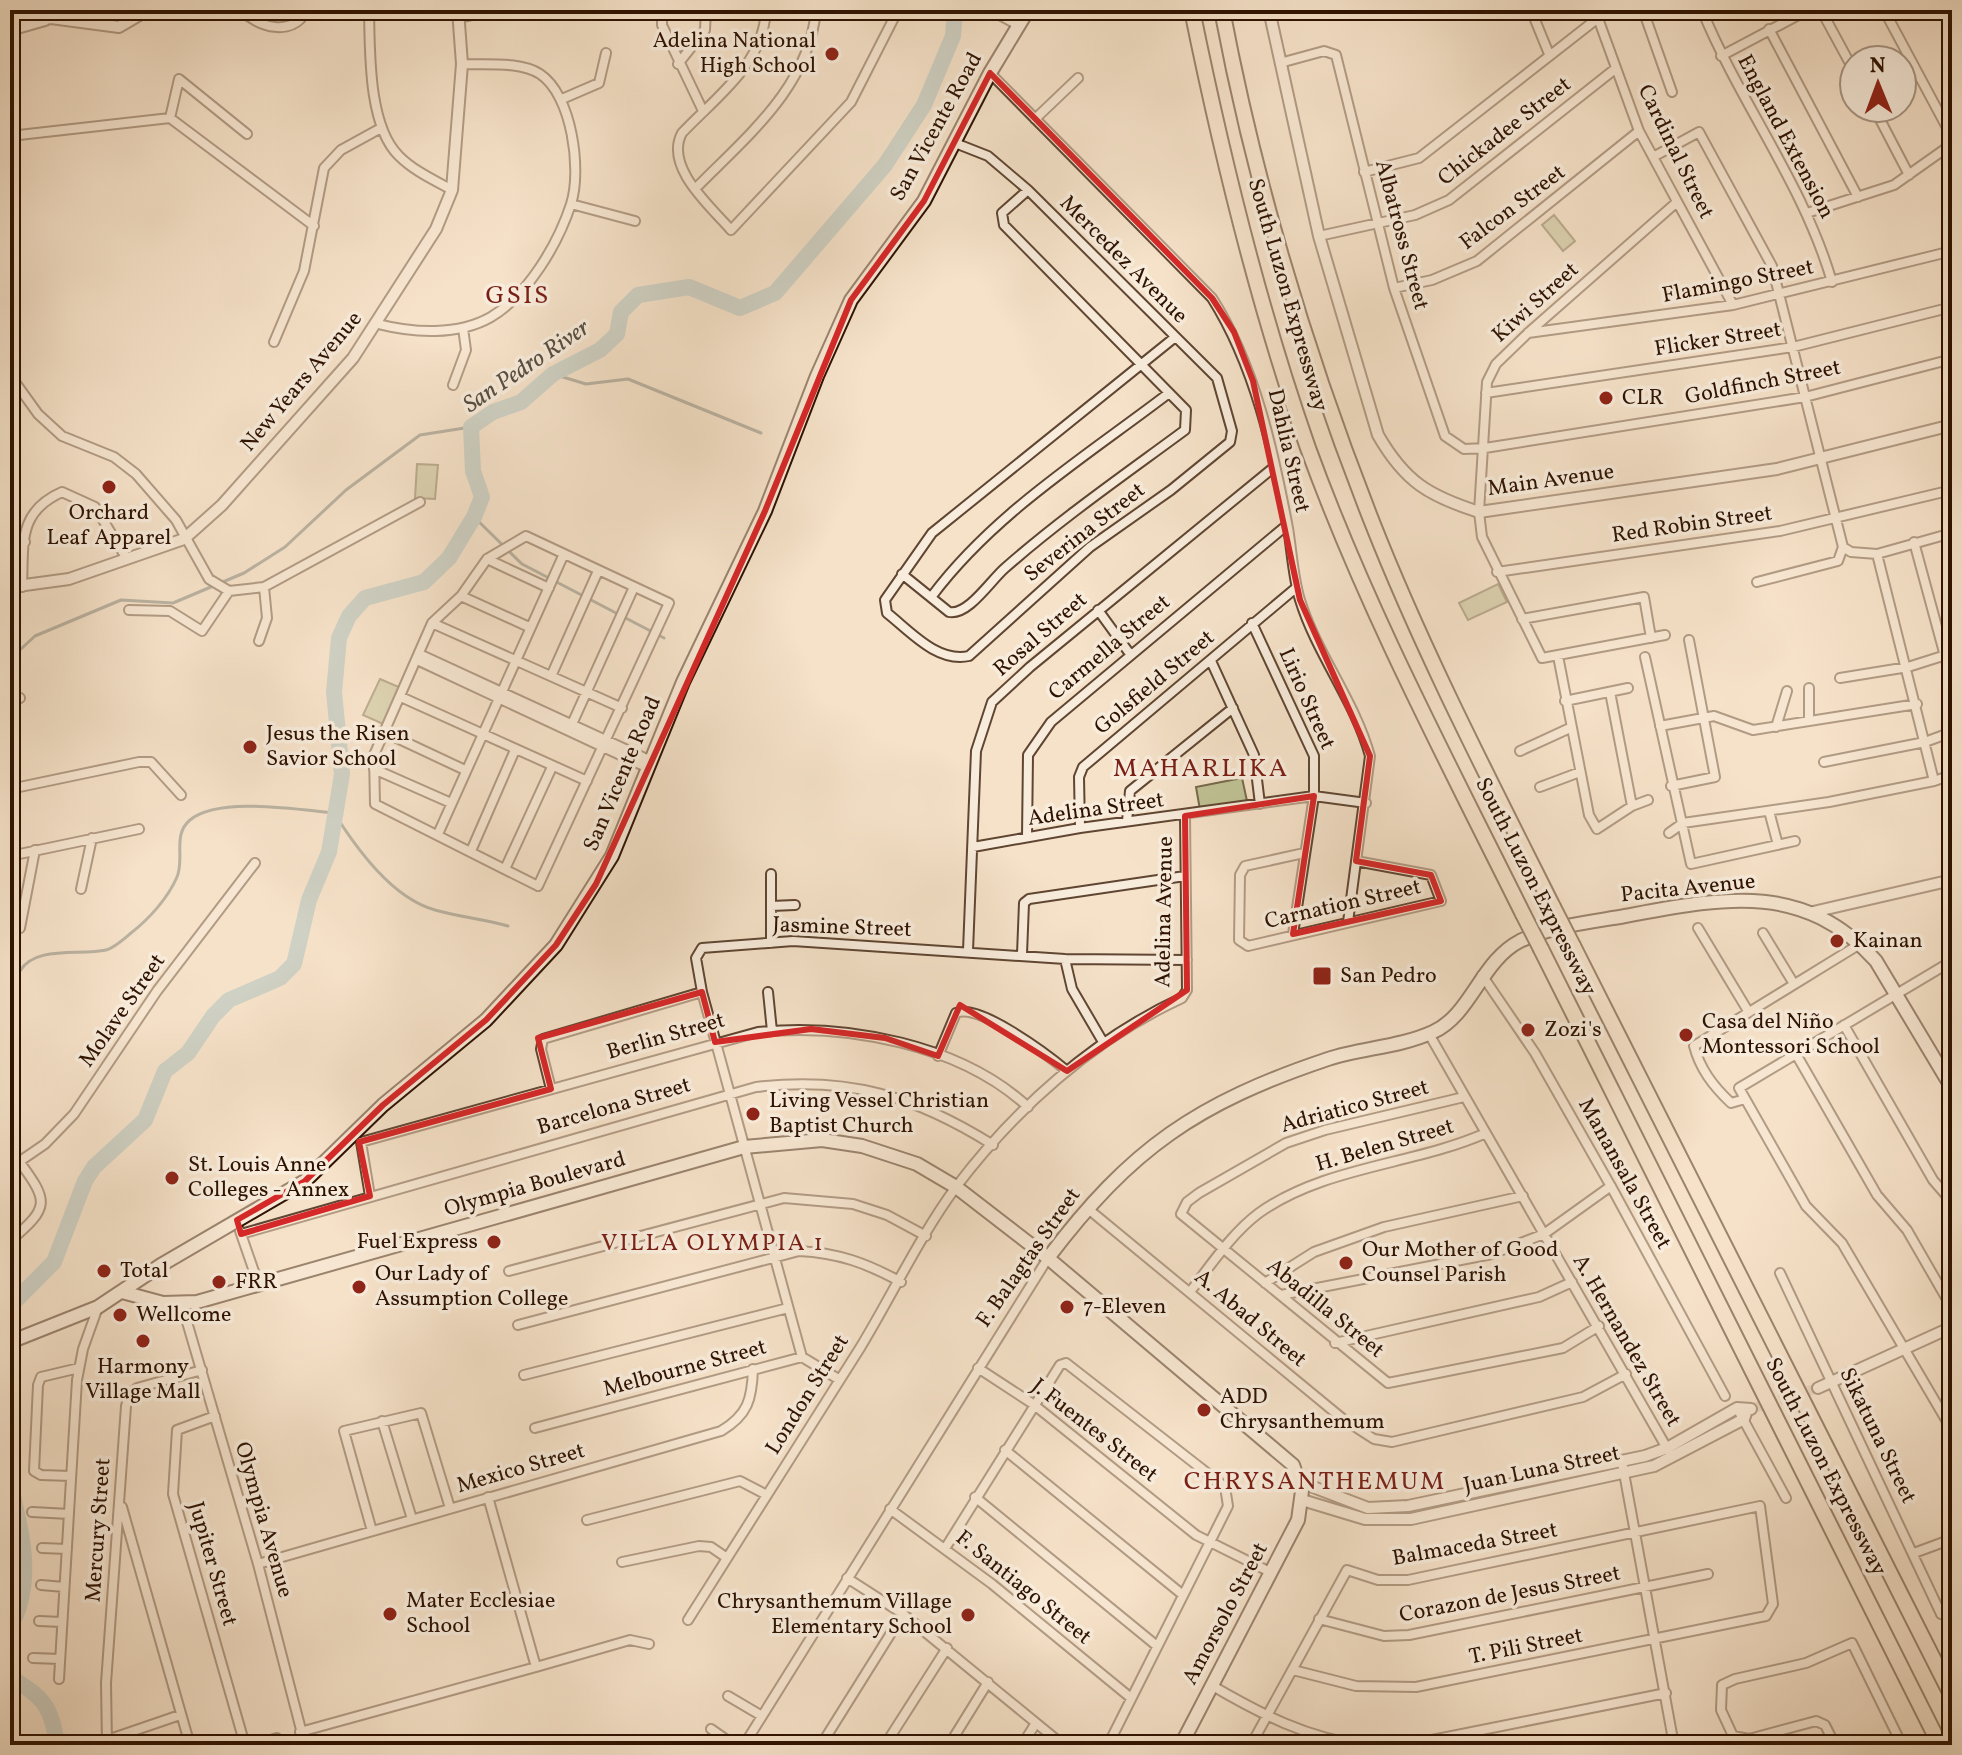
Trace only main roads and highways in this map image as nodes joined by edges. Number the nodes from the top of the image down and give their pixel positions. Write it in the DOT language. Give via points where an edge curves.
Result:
graph roads {
  1 [pos="1028,10"];
  2 [pos="1192,10"];
  3 [pos="1222,10"];
  4 [pos="1578,924"];
  5 [pos="1951,1085"];
  6 [pos="1048,1258"];
  7 [pos="122,1292"];
  8 [pos="10,1342"];
  9 [pos="1952,1696"];
  10 [pos="1181,1745"];
  11 [pos="1940,1745"];
  1 -- 7 [label="main road, San Vicente Road" via="924,201 851,300 765,511 687,672 612,856 556,945 486,1020 383,1105 305,1181"];
  2 -- 11 [label="highway, South Luzon Expressway, bridge" via="1244,234 1282,369 1343,535 1523,914"];
  3 -- 9 [label="highway, South Luzon Expressway, bridge" via="1273,226 1310,350 1373,524 1454,707"];
  4 -- 5 [label="main road, Pacita Avenue" via="1756,898 1813,912 1861,944 1898,994"];
  4 -- 6 [label="main road, F. Balagtas Street" via="1520,941 1498,957 1448,1023 1429,1034 1332,1058 1228,1099 1152,1145 1113,1178"];
  6 -- 7 [label="main road, Olympia Boulevard" via="956,1187 917,1164 862,1146 794,1140 744,1147 182,1305"];
  6 -- 10 [label="main road, Amorsolo Street" via="1283,1453 1300,1482 1302,1500 1293,1529"];
  7 -- 8 [label="main road, San Vicente Road"];
}
